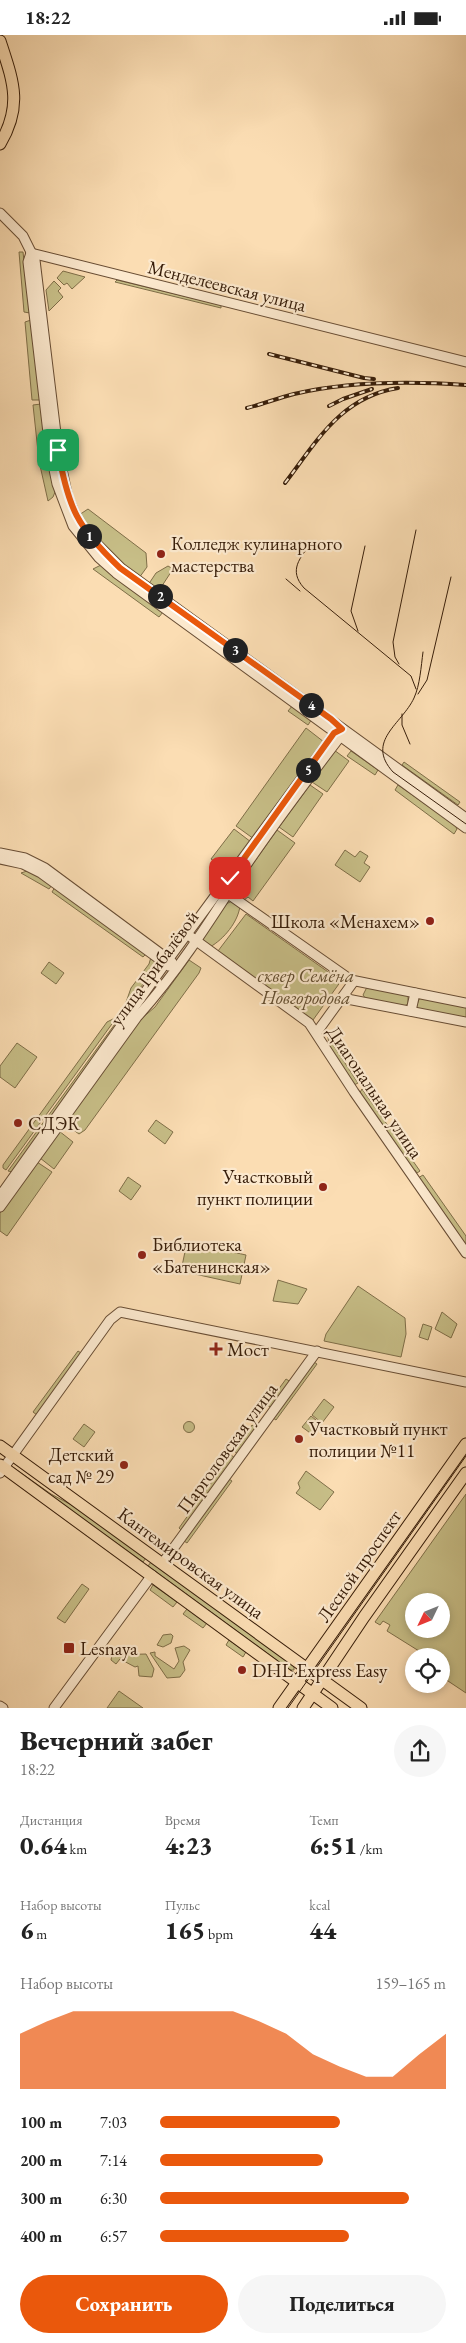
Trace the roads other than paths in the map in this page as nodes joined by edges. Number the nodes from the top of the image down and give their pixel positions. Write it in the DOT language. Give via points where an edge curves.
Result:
graph roads {
  1 [pos="0,41"];
  2 [pos="13,105"];
  3 [pos="0,127"];
  4 [pos="0,144"];
  5 [pos="0,213"];
  6 [pos="31,253"];
  7 [pos="466,362"];
  8 [pos="339,733"];
  9 [pos="466,818"];
  10 [pos="466,828"];
  11 [pos="0,853"];
  12 [pos="0,859"];
  13 [pos="225,891"];
  14 [pos="187,935"];
  15 [pos="195,940"];
  16 [pos="167,962"];
  17 [pos="176,968"];
  18 [pos="354,981"];
  19 [pos="415,993"];
  20 [pos="342,998"];
  21 [pos="466,1003"];
  22 [pos="411,1011"];
  23 [pos="466,1022"];
  24 [pos="317,1032"];
  25 [pos="0,1196"];
  26 [pos="0,1207"];
  27 [pos="466,1253"];
  28 [pos="317,1351"];
  29 [pos="466,1382"];
  30 [pos="466,1444"];
  31 [pos="0,1446"];
  32 [pos="13,1455"];
  33 [pos="1,1469"];
  34 [pos="466,1473"];
  35 [pos="162,1564"];
  36 [pos="152,1575"];
  37 [pos="306,1669"];
  38 [pos="322,1681"];
  39 [pos="297,1682"];
  40 [pos="313,1694"];
  41 [pos="0,1706"];
  42 [pos="3,1708"];
  43 [pos="54,1708"];
  44 [pos="279,1708"];
  45 [pos="303,1708"];
  46 [pos="332,1708"];
  47 [pos="361,1708"];
  1 -- 2 [label="main road" via="12,80"];
  2 -- 3 [label="main road"];
  2 -- 4 [label="main road" via="13,117"];
  5 -- 6 [label="street" via="23,236"];
  6 -- 7 [label="street, Менделеевская улица"];
  6 -- 8 [label="street" via="28,262 50,450 62,500 73,526 116,573"];
  8 -- 9 [label="street"];
  8 -- 10 [label="street"];
  8 -- 13 [label="street, улица Грибалёвой"];
  11 -- 16 [label="street" via="25,858 44,868"];
  12 -- 16 [label="street" via="41,873"];
  13 -- 14 [label="street, улица Грибалёвой"];
  13 -- 15 [label="street, улица Грибалёвой"];
  13 -- 18 [label="street"];
  14 -- 15 [label="street, Диагональная улица"];
  14 -- 16 [label="street, улица Грибалёвой"];
  15 -- 17 [label="street, улица Грибалёвой"];
  15 -- 24 [label="street, Диагональная улица"];
  16 -- 17 [label="street"];
  16 -- 25 [label="street, улица Грибалёвой"];
  17 -- 26 [label="street, улица Грибалёвой"];
  18 -- 19 [label="street"];
  18 -- 20 [label="street"];
  19 -- 21 [label="street"];
  19 -- 22 [label="street"];
  20 -- 22 [label="street"];
  20 -- 24 [label="street"];
  22 -- 23 [label="street"];
  24 -- 27 [label="street, Диагональная улица" via="354,1093"];
  28 -- 29 [label="street"];
  28 -- 32 [label="street" via="130,1313 116,1314"];
  28 -- 35 [label="street, Парголовская улица"];
  30 -- 37 [label="main road, Лесной проспект"];
  31 -- 32 [label="main road, Кантемировская улица"];
  32 -- 33 [label="street"];
  32 -- 35 [label="main road, Кантемировская улица"];
  33 -- 36 [label="main road, Кантемировская улица"];
  34 -- 38 [label="main road, Лесной проспект"];
  35 -- 37 [label="main road, Кантемировская улица"];
  36 -- 39 [label="main road, Кантемировская улица"];
  36 -- 43 [label="street"];
  37 -- 38 [label="main road, Кантемировская улица"];
  37 -- 39 [label="main road, Лесной проспект"];
  38 -- 40 [label="main road, Лесной проспект"];
  38 -- 47 [label="main road, Кантемировская улица"];
  39 -- 40 [label="main road, Кантемировская улица"];
  39 -- 44 [label="main road, Лесной проспект"];
  40 -- 45 [label="main road, Лесной проспект"];
  40 -- 46 [label="main road, Кантемировская улица"];
  41 -- 42 [label="street"];
}
